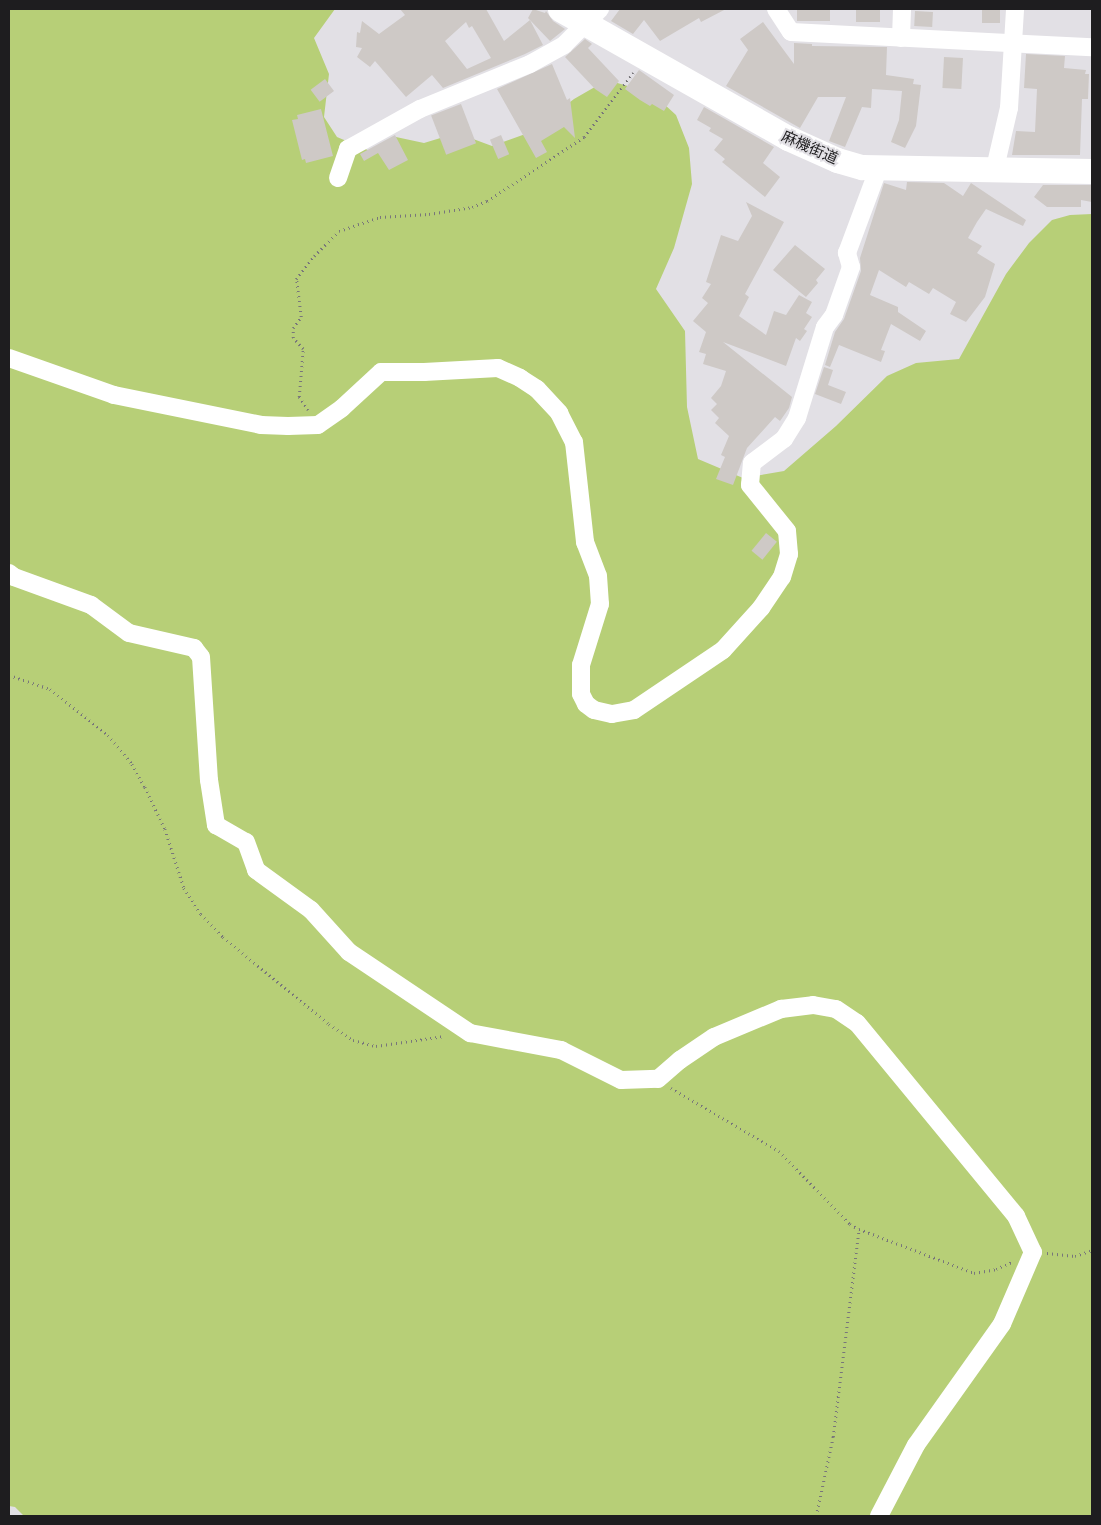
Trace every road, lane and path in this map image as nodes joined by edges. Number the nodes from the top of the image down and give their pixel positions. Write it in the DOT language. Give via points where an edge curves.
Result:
graph roads {
  1 [pos="560,9"];
  2 [pos="776,9"];
  3 [pos="902,9"];
  4 [pos="1015,9"];
  5 [pos="593,17"];
  6 [pos="901,38"];
  7 [pos="1014,43"];
  8 [pos="1092,47"];
  9 [pos="644,58"];
  10 [pos="879,167"];
  11 [pos="995,168"];
  12 [pos="1092,171"];
  13 [pos="338,178"];
  14 [pos="9,358"];
  15 [pos="318,425"];
  16 [pos="9,573"];
  17 [pos="9,675"];
  18 [pos="470,1033"];
  19 [pos="658,1078"];
  20 [pos="859,1229"];
  21 [pos="1092,1250"];
  22 [pos="1033,1252"];
  23 [pos="816,1516"];
  24 [pos="879,1516"];
  1 -- 5 [label="street, 麻機街道"];
  2 -- 6 [label="street" via="791,32"];
  3 -- 6 [label="street"];
  4 -- 7 [label="street"];
  5 -- 9 [label="street, 麻機街道"];
  5 -- 13 [label="street" via="564,45 530,64 420,110 348,149"];
  6 -- 7 [label="street"];
  7 -- 8 [label="street"];
  7 -- 11 [label="street" via="1009,108"];
  9 -- 10 [label="street, 麻機街道" via="796,142 836,160 862,167"];
  9 -- 15 [label="path" via="584,137 487,201 437,213 380,217 339,232 314,256 296,279 301,317 293,328 293,338 303,349 299,396"];
  10 -- 11 [label="street, 麻機街道"];
  10 -- 15 [label="street" via="847,253 851,268 834,315 825,327 797,418 784,439 752,463 750,484 787,531 789,554 782,577 761,608 723,650 634,710 612,714 594,710 581,694 581,665 600,604 598,576 585,542 574,442 559,413 537,389 498,368 380,372 342,408"];
  11 -- 12 [label="street, 麻機街道"];
  14 -- 15 [label="street" via="114,395 261,425"];
  16 -- 18 [label="street" via="91,604 129,633 194,648 201,658 209,780 216,825 246,842 256,870 311,910 349,952"];
  17 -- 18 [label="path" via="50,689 108,734 132,764 145,787 164,829 184,888 201,914 329,1024 353,1040 376,1046"];
  18 -- 19 [label="street" via="561,1050 621,1080"];
  19 -- 20 [label="path" via="779,1151 850,1224"];
  19 -- 22 [label="street" via="714,1037 781,1009 813,1004 836,1009 857,1023 891,1062 1016,1216"];
  20 -- 22 [label="path" via="974,1272 996,1269"];
  20 -- 23 [label="path" via="833,1437"];
  21 -- 22 [label="path" via="1076,1256"];
  22 -- 24 [label="street" via="1002,1324 916,1445"];
}
